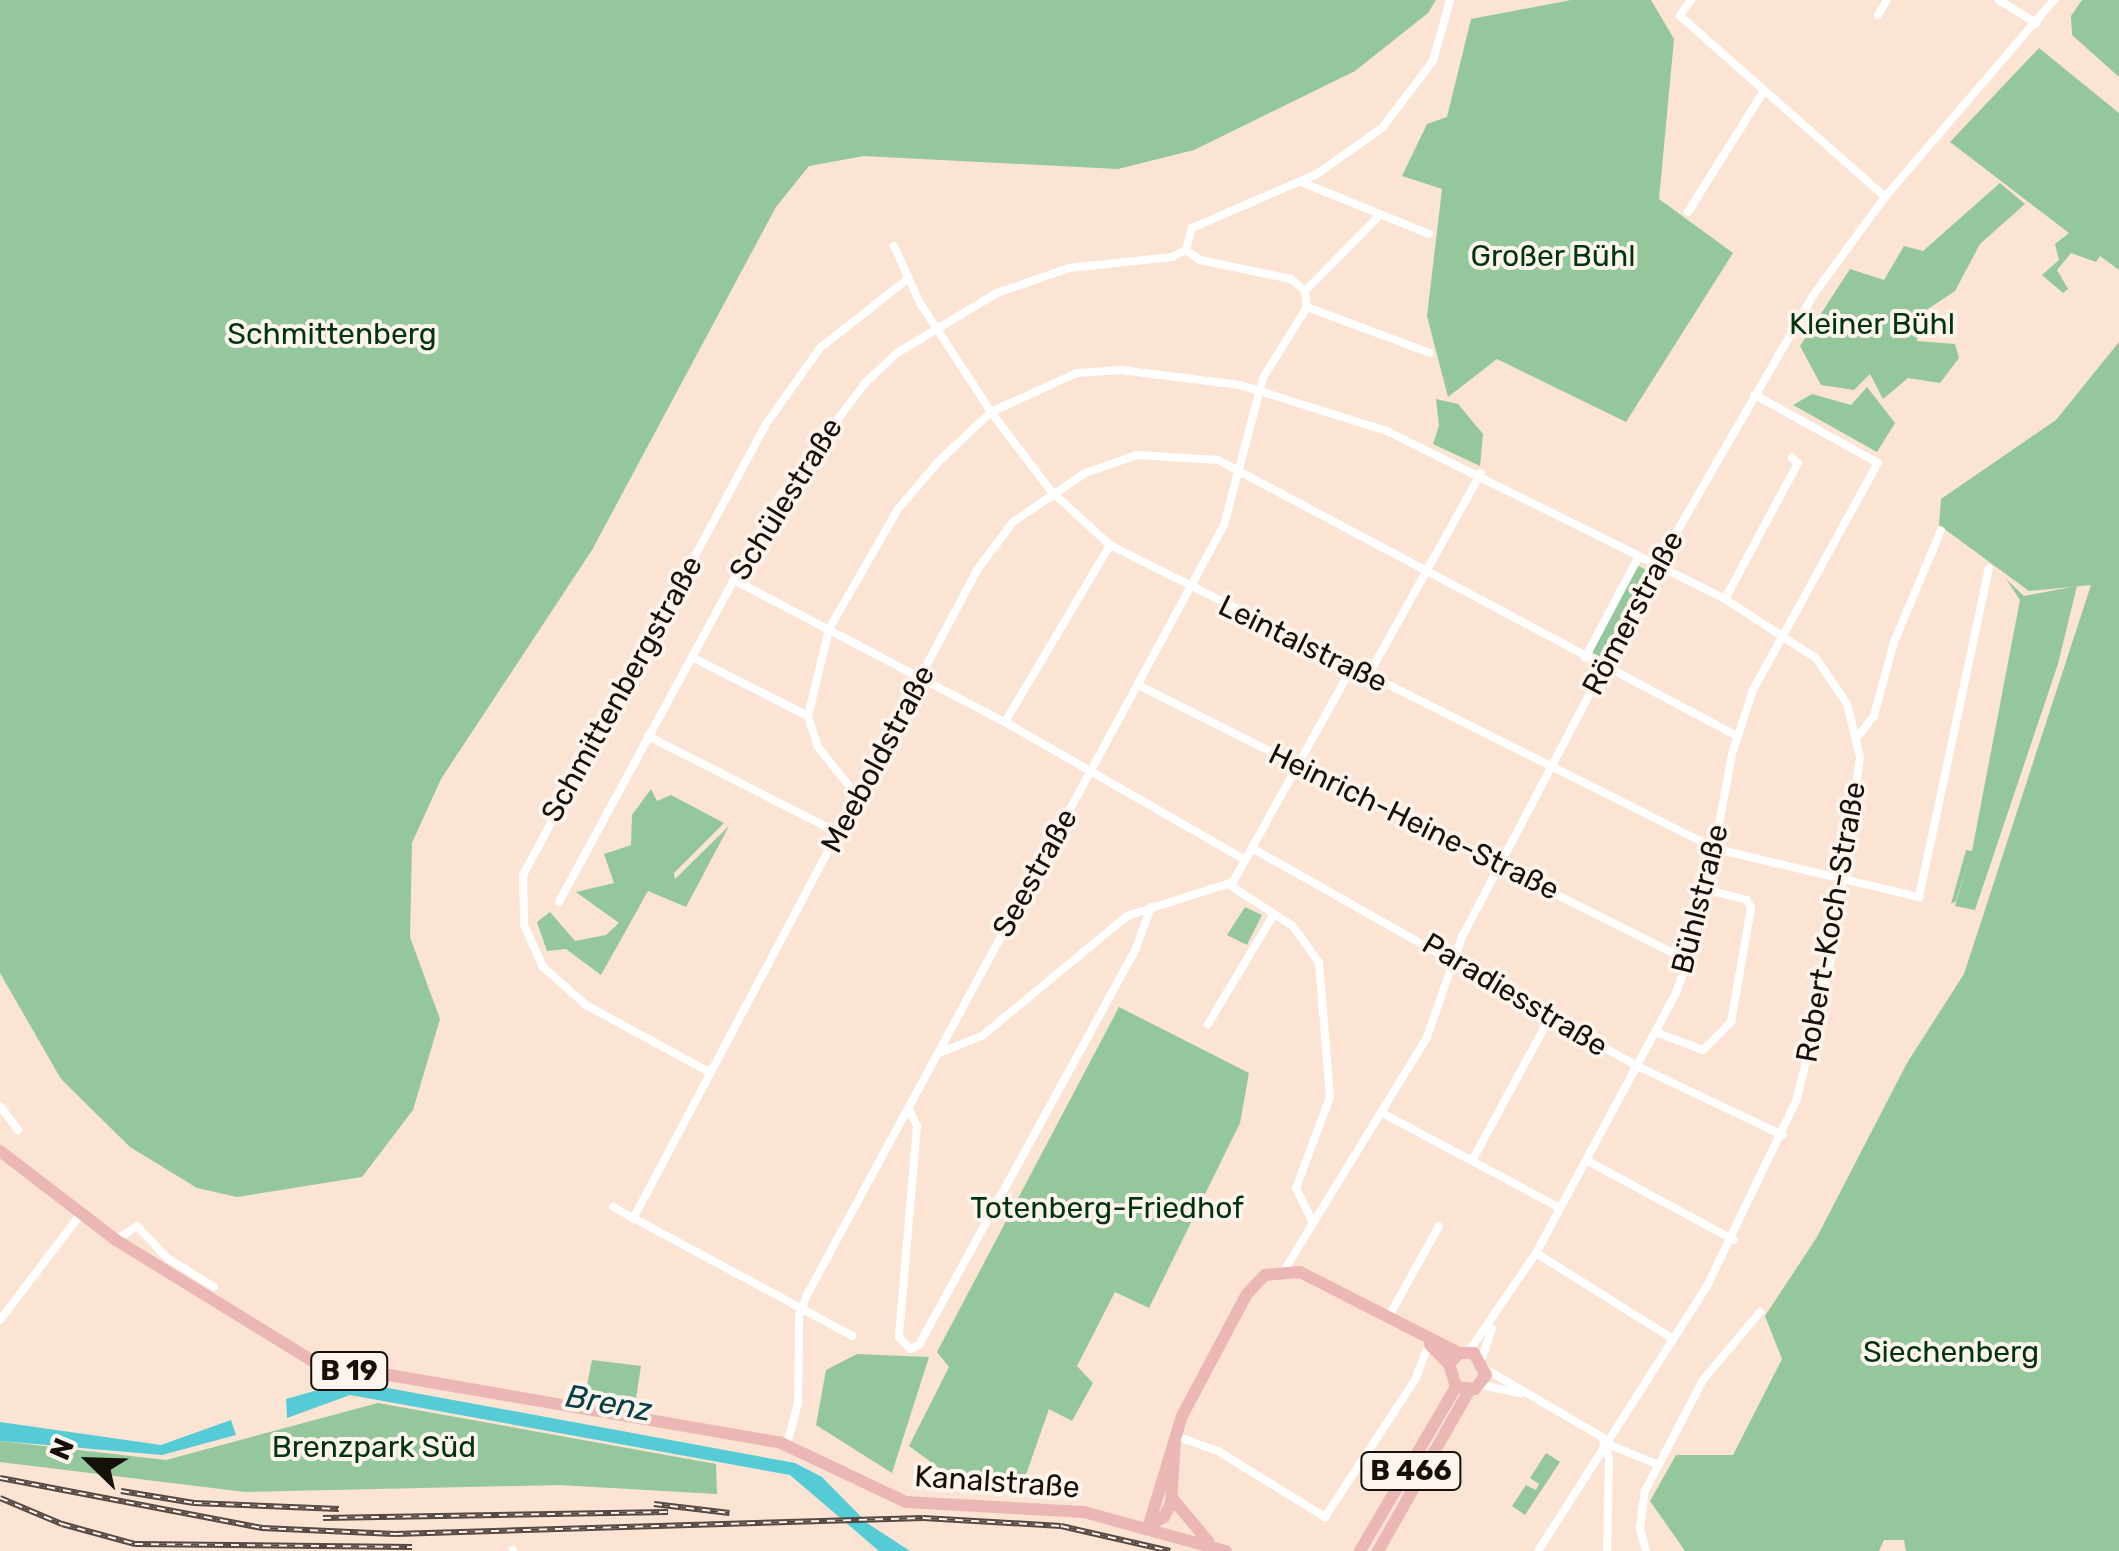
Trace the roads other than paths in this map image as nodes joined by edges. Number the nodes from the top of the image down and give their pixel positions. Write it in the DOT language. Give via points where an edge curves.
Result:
graph roads {
  1 [pos="1450,0"];
  2 [pos="1691,0"];
  3 [pos="1887,0"];
  4 [pos="1999,0"];
  5 [pos="2054,0"];
  6 [pos="1878,15"];
  7 [pos="2036,23"];
  8 [pos="1762,94"];
  9 [pos="1301,182"];
  10 [pos="1885,197"];
  11 [pos="1688,212"];
  12 [pos="1379,216"];
  13 [pos="1429,234"];
  14 [pos="894,246"];
  15 [pos="1186,250"];
  16 [pos="909,278"];
  17 [pos="1305,291"];
  18 [pos="1307,307"];
  19 [pos="936,328"];
  20 [pos="1430,352"];
  21 [pos="1258,390"];
  22 [pos="1755,394"];
  23 [pos="991,412"];
  24 [pos="1792,458"];
  25 [pos="1240,469"];
  26 [pos="1480,473"];
  27 [pos="1051,491"];
  28 [pos="1941,530"];
  29 [pos="1110,544"];
  30 [pos="1639,556"];
  31 [pos="1658,566"];
  32 [pos="1988,568"];
  33 [pos="1426,572"];
  34 [pos="734,580"];
  35 [pos="1189,590"];
  36 [pos="1726,599"];
  37 [pos="829,629"];
  38 [pos="1781,632"];
  39 [pos="692,657"];
  40 [pos="1586,658"];
  41 [pos="1352,668"];
  42 [pos="1603,668"];
  43 [pos="1368,676"];
  44 [pos="920,678"];
  45 [pos="1138,685"];
  46 [pos="808,716"];
  47 [pos="1004,722"];
  48 [pos="1858,735"];
  49 [pos="648,736"];
  50 [pos="1737,736"];
  51 [pos="1552,765"];
  52 [pos="1297,766"];
  53 [pos="1090,771"];
  54 [pos="858,797"];
  55 [pos="838,833"];
  56 [pos="1252,848"];
  57 [pos="1716,849"];
  58 [pos="1245,860"];
  59 [pos="1502,862"];
  60 [pos="1842,874"];
  61 [pos="1227,883"];
  62 [pos="1708,890"];
  63 [pos="558,902"];
  64 [pos="1151,907"];
  65 [pos="1273,916"];
  66 [pos="1452,957"];
  67 [pos="1688,961"];
  68 [pos="1550,1017"];
  69 [pos="1208,1024"];
  70 [pos="1655,1032"];
  71 [pos="939,1053"];
  72 [pos="1636,1066"];
  73 [pos="711,1074"];
  74 [pos="0,1106"];
  75 [pos="910,1110"];
  76 [pos="1384,1114"];
  77 [pos="18,1130"];
  78 [pos="1782,1135"];
  79 [pos="0,1151"];
  80 [pos="1472,1158"];
  81 [pos="1586,1160"];
  82 [pos="612,1207"];
  83 [pos="1560,1208"];
  84 [pos="80,1215"];
  85 [pos="632,1219"];
  86 [pos="1313,1223"];
  87 [pos="1440,1226"];
  88 [pos="116,1240"];
  89 [pos="1734,1240"];
  90 [pos="1536,1253"];
  91 [pos="1284,1269"];
  92 [pos="214,1287"];
  93 [pos="801,1310"];
  94 [pos="1760,1312"];
  95 [pos="1388,1318"];
  96 [pos="0,1320"];
  97 [pos="1493,1325"];
  98 [pos="854,1336"];
  99 [pos="1674,1339"];
  100 [pos="1427,1347"];
  101 [pos="1474,1358"];
  102 [pos="1448,1364"];
  103 [pos="1468,1388"];
  104 [pos="1533,1396"];
  105 [pos="1174,1436"];
  106 [pos="787,1444"];
  107 [pos="1606,1444"];
  108 [pos="1659,1465"];
  109 [pos="1172,1498"];
  110 [pos="1148,1525"];
  111 [pos="1220,1548"];
  112 [pos="1360,1551"];
  113 [pos="1378,1551"];
  114 [pos="1538,1551"];
  115 [pos="1608,1551"];
  116 [pos="1646,1551"];
  1 -- 9 [label="street" via="1433,61 1398,112 1361,147"];
  2 -- 8 [label="street" via="1680,16"];
  3 -- 6 [label="street"];
  4 -- 7 [label="street"];
  5 -- 7 [label="street, Römerstraße"];
  7 -- 10 [label="street, Römerstraße"];
  8 -- 10 [label="street"];
  8 -- 11 [label="street"];
  9 -- 12 [label="street"];
  9 -- 15 [label="street" via="1192,228"];
  10 -- 22 [label="street, Römerstraße" via="1814,294"];
  12 -- 13 [label="street"];
  12 -- 17 [label="street"];
  14 -- 16 [label="street, Leintalstraße"];
  15 -- 17 [label="street" via="1200,260 1292,279"];
  15 -- 19 [label="street, Schülestraße" via="1028,281"];
  16 -- 19 [label="street, Leintalstraße"];
  16 -- 73 [label="street, Schmittenbergstraße" via="820,348 766,424 522,875 524,925 543,968 586,1005"];
  17 -- 18 [label="street"];
  18 -- 20 [label="street"];
  18 -- 21 [label="street, Seestraße"];
  19 -- 23 [label="street, Leintalstraße"];
  19 -- 34 [label="street, Schülestraße" via="897,353 836,415"];
  21 -- 23 [label="street" via="1121,370 1092,372"];
  21 -- 25 [label="street, Seestraße"];
  21 -- 26 [label="street" via="1388,430"];
  22 -- 31 [label="street, Römerstraße"];
  22 -- 38 [label="street, Bühlstraße" via="1878,463"];
  23 -- 27 [label="street, Leintalstraße"];
  23 -- 37 [label="street" via="898,509"];
  24 -- 36 [label="street" via="1798,463"];
  25 -- 27 [label="street, Meeboldstraße" via="1196,455 1137,455"];
  25 -- 33 [label="street, Meeboldstraße"];
  25 -- 35 [label="street, Seestraße" via="1230,513"];
  26 -- 30 [label="street"];
  26 -- 33 [label="street"];
  27 -- 29 [label="street, Leintalstraße"];
  27 -- 44 [label="street, Meeboldstraße" via="1013,522 977,570"];
  28 -- 48 [label="street" via="1894,642 1874,716"];
  29 -- 35 [label="street, Leintalstraße"];
  29 -- 47 [label="street"];
  30 -- 31 [label="street"];
  30 -- 40 [label="street, Römerstraße"];
  31 -- 36 [label="street"];
  31 -- 42 [label="street, Römerstraße"];
  32 -- 60 [label="street, Leintalstraße" via="1919,896"];
  33 -- 40 [label="street, Meeboldstraße"];
  33 -- 43 [label="street"];
  34 -- 37 [label="street"];
  34 -- 39 [label="street, Schülestraße"];
  35 -- 41 [label="street, Leintalstraße"];
  35 -- 45 [label="street, Seestraße"];
  36 -- 38 [label="street"];
  37 -- 44 [label="street"];
  37 -- 46 [label="street"];
  38 -- 48 [label="street" via="1827,671"];
  38 -- 50 [label="street, Bühlstraße"];
  39 -- 46 [label="street"];
  39 -- 49 [label="street, Schülestraße"];
  40 -- 42 [label="street, Meeboldstraße"];
  41 -- 43 [label="street, Leintalstraße"];
  41 -- 52 [label="street"];
  42 -- 50 [label="street, Meeboldstraße"];
  42 -- 51 [label="street, Römerstraße"];
  43 -- 51 [label="street, Leintalstraße"];
  44 -- 47 [label="street"];
  44 -- 54 [label="street, Meeboldstraße"];
  45 -- 52 [label="street, Heinrich-Heine-Straße"];
  45 -- 53 [label="street, Seestraße"];
  46 -- 54 [label="street" via="818,747"];
  47 -- 53 [label="street"];
  48 -- 60 [label="street, Robert-Koch-Straße"];
  49 -- 55 [label="street"];
  49 -- 63 [label="street, Schülestraße"];
  50 -- 57 [label="street, Bühlstraße"];
  51 -- 57 [label="street, Leintalstraße"];
  51 -- 59 [label="street, Römerstraße"];
  52 -- 56 [label="street"];
  52 -- 59 [label="street, Heinrich-Heine-Straße"];
  53 -- 58 [label="street"];
  53 -- 71 [label="street, Seestraße"];
  54 -- 55 [label="street, Meeboldstraße"];
  55 -- 73 [label="street, Meeboldstraße"];
  56 -- 58 [label="street"];
  56 -- 66 [label="street, Paradiesstraße"];
  57 -- 60 [label="street, Leintalstraße"];
  57 -- 62 [label="street, Bühlstraße"];
  58 -- 61 [label="street"];
  59 -- 66 [label="street, Römerstraße"];
  59 -- 67 [label="street, Heinrich-Heine-Straße"];
  60 -- 78 [label="street, Robert-Koch-Straße" via="1814,1036"];
  61 -- 64 [label="street"];
  61 -- 65 [label="street"];
  62 -- 67 [label="street, Bühlstraße"];
  62 -- 70 [label="street" via="1747,900 1751,908 1730,1022 1703,1050"];
  64 -- 71 [label="street" via="1097,937 982,1036"];
  64 -- 75 [label="street" via="1136,948 919,1345 906,1348 899,1338 917,1126"];
  65 -- 69 [label="street"];
  65 -- 86 [label="street" via="1312,948 1326,996 1330,1097 1296,1188"];
  66 -- 68 [label="street, Paradiesstraße"];
  66 -- 76 [label="street, Römerstraße" via="1435,1019"];
  67 -- 70 [label="street, Bühlstraße"];
  68 -- 72 [label="street, Paradiesstraße"];
  68 -- 80 [label="street"];
  70 -- 72 [label="street, Bühlstraße"];
  71 -- 75 [label="street, Seestraße"];
  72 -- 78 [label="street, Paradiesstraße"];
  72 -- 81 [label="street, Bühlstraße"];
  73 -- 85 [label="street, Meeboldstraße"];
  74 -- 77 [label="street"];
  75 -- 93 [label="street, Seestraße"];
  76 -- 80 [label="street"];
  76 -- 86 [label="street, Römerstraße"];
  78 -- 89 [label="street, Robert-Koch-Straße"];
  79 -- 84 [label="main road, B 19"];
  80 -- 83 [label="street"];
  81 -- 83 [label="street, Bühlstraße"];
  81 -- 89 [label="street"];
  82 -- 85 [label="street"];
  83 -- 90 [label="street, Bühlstraße"];
  84 -- 88 [label="main road, Kanalstraße / B 19"];
  84 -- 96 [label="street"];
  85 -- 93 [label="street"];
  86 -- 91 [label="street, Römerstraße"];
  87 -- 95 [label="street"];
  88 -- 92 [label="street, Kanalstraße" via="137,1226 167,1258"];
  88 -- 106 [label="main road, Kanalstraße / B 19" via="314,1362"];
  89 -- 99 [label="street, Robert-Koch-Straße"];
  90 -- 97 [label="street, Bühlstraße"];
  90 -- 99 [label="street"];
  91 -- 95 [label="main road"];
  91 -- 105 [label="main road" via="1266,1275 1248,1294"];
  93 -- 98 [label="street"];
  93 -- 106 [label="street, Seestraße" via="798,1404"];
  94 -- 108 [label="street" via="1703,1380"];
  95 -- 100 [label="main road"];
  97 -- 101 [label="street, Bühlstraße"];
  97 -- 101 [label="street, Bühlstraße"];
  99 -- 107 [label="street, Robert-Koch-Straße"];
  100 -- 101 [label="main road"];
  100 -- 102 [label="main road"];
  100 -- 105 [label="street" via="1331,1511 1316,1516 1218,1450"];
  101 -- 102 [label="main road"];
  101 -- 103 [label="main road, B 466"];
  101 -- 104 [label="street"];
  102 -- 103 [label="main road"];
  103 -- 104 [label="street"];
  103 -- 112 [label="main road, B 466"];
  103 -- 113 [label="main road, B 466"];
  104 -- 107 [label="street"];
  105 -- 109 [label="main road"];
  105 -- 110 [label="main road"];
  106 -- 110 [label="main road, Kanalstraße / B 19" via="906,1502 1066,1510"];
  107 -- 108 [label="street" via="1617,1442"];
  107 -- 114 [label="street, Robert-Koch-Straße"];
  107 -- 115 [label="street"];
  108 -- 116 [label="street" via="1640,1511"];
  109 -- 110 [label="main road" via="1164,1517"];
  109 -- 111 [label="main road"];
  110 -- 111 [label="main road, B 19"];
}
